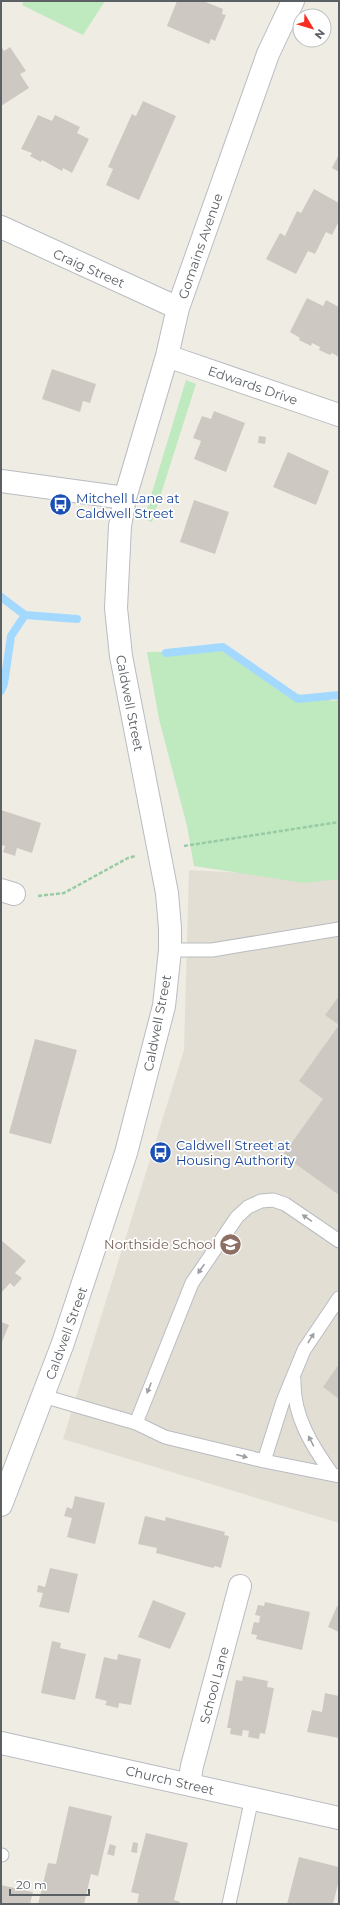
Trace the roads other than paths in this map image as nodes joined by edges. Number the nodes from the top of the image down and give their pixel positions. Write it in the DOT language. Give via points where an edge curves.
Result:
graph roads {
  1 [pos="293,1"];
  2 [pos="1,227"];
  3 [pos="178,308"];
  4 [pos="167,356"];
  5 [pos="339,415"];
  6 [pos="1,481"];
  7 [pos="125,498"];
  8 [pos="339,929"];
  9 [pos="170,950"];
  10 [pos="339,1241"];
  11 [pos="339,1298"];
  12 [pos="294,1373"];
  13 [pos="43,1396"];
  14 [pos="136,1423"];
  15 [pos="264,1461"];
  16 [pos="336,1475"];
  17 [pos="1,1505"];
  18 [pos="240,1586"];
  19 [pos="1,1743"];
  20 [pos="189,1784"];
  21 [pos="252,1798"];
  22 [pos="339,1818"];
  23 [pos="230,1904"];
  1 -- 3 [label="street, Gomains Avenue" via="268,54"];
  2 -- 3 [label="street, Craig Street"];
  3 -- 4 [label="street, Gomains Avenue"];
  4 -- 5 [label="street, Edwards Drive"];
  4 -- 7 [label="street, Gomains Avenue"];
  6 -- 7 [label="street"];
  7 -- 9 [label="street, Caldwell Street" via="120,526 116,608 121,656 167,893"];
  8 -- 9 [label="lane" via="212,950"];
  9 -- 13 [label="street, Caldwell Street" via="164,1006 126,1153"];
  10 -- 14 [label="lane, one-way" via="285,1204 273,1200 261,1201 237,1217 192,1283"];
  12 -- 11 [label="lane, one-way" via="304,1350"];
  12 -- 15 [label="lane"];
  16 -- 12 [label="lane, one-way" via="319,1455 298,1413 294,1395"];
  13 -- 14 [label="lane"];
  13 -- 17 [label="street, Caldwell Street"];
  14 -- 15 [label="lane, one-way" via="165,1436"];
  15 -- 16 [label="lane"];
  18 -- 20 [label="street, School Lane"];
  19 -- 20 [label="street, Church Street"];
  20 -- 21 [label="street, Church Street"];
  21 -- 22 [label="street, Church Street"];
  21 -- 23 [label="lane"];
}
